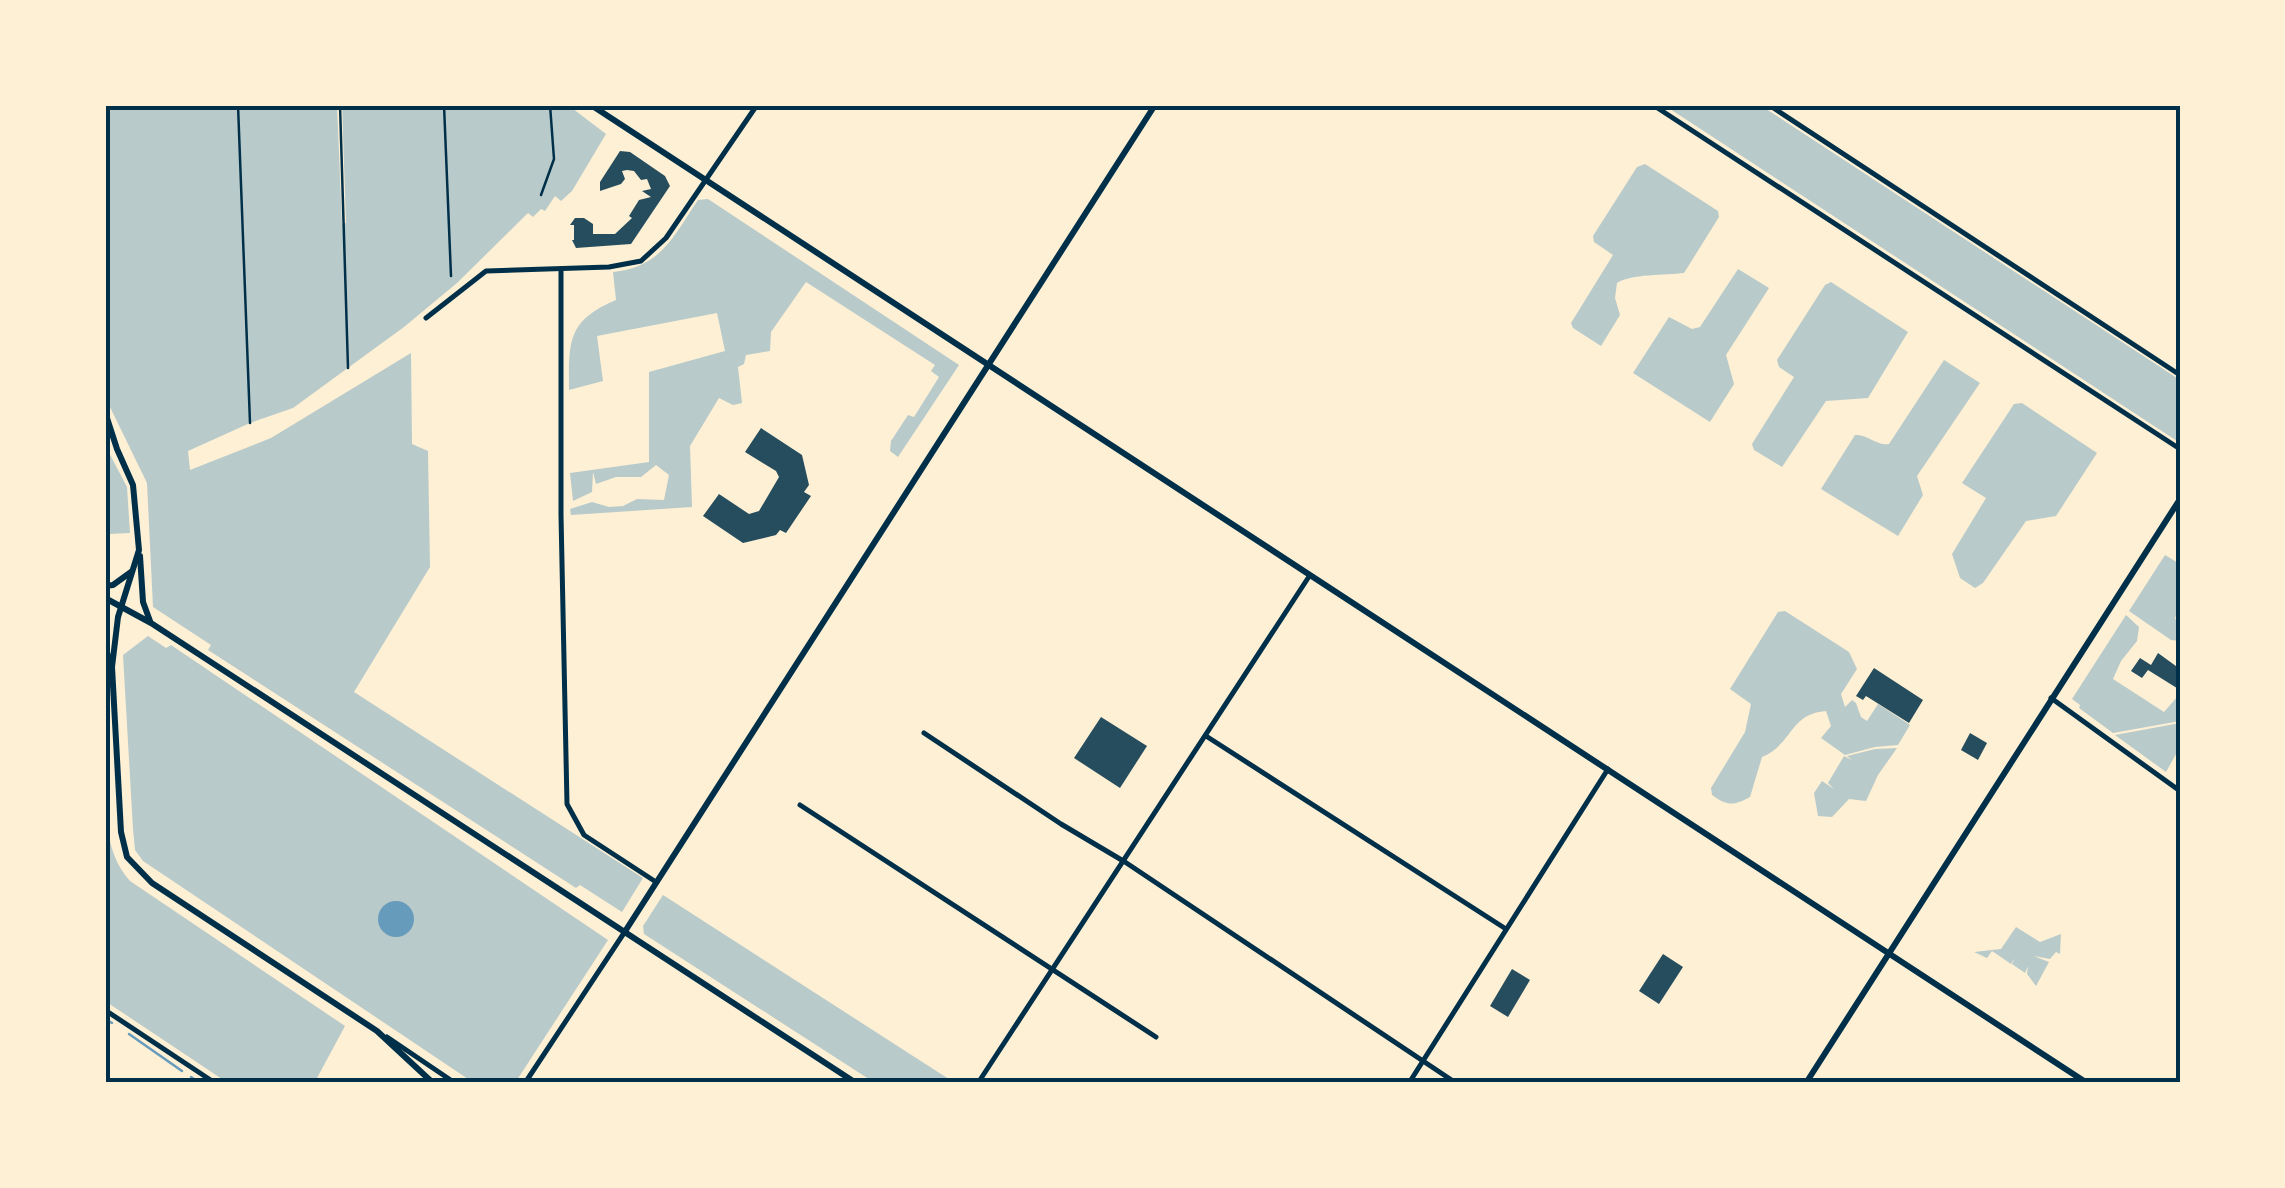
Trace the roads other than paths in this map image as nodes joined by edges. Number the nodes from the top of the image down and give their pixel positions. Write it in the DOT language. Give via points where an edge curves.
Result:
graph roads {
  1 [pos="238,105"];
  2 [pos="340,105"];
  3 [pos="444,105"];
  4 [pos="550,105"];
  5 [pos="591,105"];
  6 [pos="757,105"];
  7 [pos="1155,105"];
  8 [pos="1653,105"];
  9 [pos="1769,105"];
  10 [pos="706,180"];
  11 [pos="542,195"];
  12 [pos="561,269"];
  13 [pos="450,276"];
  14 [pos="426,318"];
  15 [pos="988,365"];
  16 [pos="348,368"];
  17 [pos="2180,374"];
  18 [pos="105,412"];
  19 [pos="250,422"];
  20 [pos="105,440"];
  21 [pos="116,449"];
  22 [pos="2180,449"];
  23 [pos="2180,499"];
  24 [pos="139,550"];
  25 [pos="134,566"];
  26 [pos="1310,575"];
  27 [pos="105,586"];
  28 [pos="105,598"];
  29 [pos="120,608"];
  30 [pos="151,622"];
  31 [pos="105,648"];
  32 [pos="112,667"];
  33 [pos="2051,698"];
  34 [pos="924,732"];
  35 [pos="1206,736"];
  36 [pos="1608,769"];
  37 [pos="2180,791"];
  38 [pos="800,805"];
  39 [pos="1125,862"];
  40 [pos="656,882"];
  41 [pos="1506,929"];
  42 [pos="624,933"];
  43 [pos="1889,953"];
  44 [pos="1052,970"];
  45 [pos="105,1010"];
  46 [pos="377,1031"];
  47 [pos="1156,1037"];
  48 [pos="1423,1061"];
  49 [pos="215,1083"];
  50 [pos="433,1083"];
  51 [pos="456,1083"];
  52 [pos="525,1083"];
  53 [pos="856,1083"];
  54 [pos="978,1083"];
  55 [pos="1409,1083"];
  56 [pos="1456,1083"];
  57 [pos="1806,1083"];
  58 [pos="2087,1083"];
  1 -- 19 [label="lane"];
  2 -- 16 [label="lane"];
  3 -- 13 [label="lane"];
  4 -- 11 [label="lane" via="554,159"];
  5 -- 10 [label="street"];
  6 -- 10 [label="street"];
  7 -- 15 [label="street"];
  8 -- 22 [label="street"];
  9 -- 17 [label="street"];
  10 -- 12 [label="street" via="666,238 641,261"];
  10 -- 15 [label="street"];
  12 -- 14 [label="street" via="486,271"];
  12 -- 40 [label="street" via="568,804 584,835"];
  15 -- 26 [label="street"];
  15 -- 40 [label="street"];
  18 -- 21 [label="street"];
  20 -- 21 [label="street"];
  21 -- 24 [label="street" via="136,495"];
  23 -- 33 [label="street"];
  24 -- 25 [label="street"];
  24 -- 30 [label="street"];
  25 -- 27 [label="street"];
  25 -- 29 [label="street"];
  26 -- 35 [label="street"];
  26 -- 36 [label="street"];
  28 -- 29 [label="street"];
  29 -- 30 [label="street"];
  29 -- 32 [label="street"];
  30 -- 42 [label="street"];
  31 -- 32 [label="street"];
  32 -- 46 [label="street" via="128,858 152,883"];
  33 -- 37 [label="street"];
  33 -- 43 [label="street"];
  34 -- 39 [label="street"];
  35 -- 39 [label="street"];
  35 -- 41 [label="street"];
  36 -- 41 [label="street"];
  36 -- 43 [label="street"];
  38 -- 44 [label="street"];
  39 -- 44 [label="street"];
  39 -- 48 [label="street"];
  40 -- 42 [label="street"];
  41 -- 48 [label="street"];
  42 -- 52 [label="street"];
  42 -- 53 [label="street"];
  43 -- 57 [label="street"];
  43 -- 58 [label="street"];
  44 -- 47 [label="street"];
  44 -- 54 [label="street"];
  45 -- 49 [label="street"];
  46 -- 50 [label="street"];
  46 -- 51 [label="street"];
  48 -- 55 [label="street"];
  48 -- 56 [label="street"];
}
